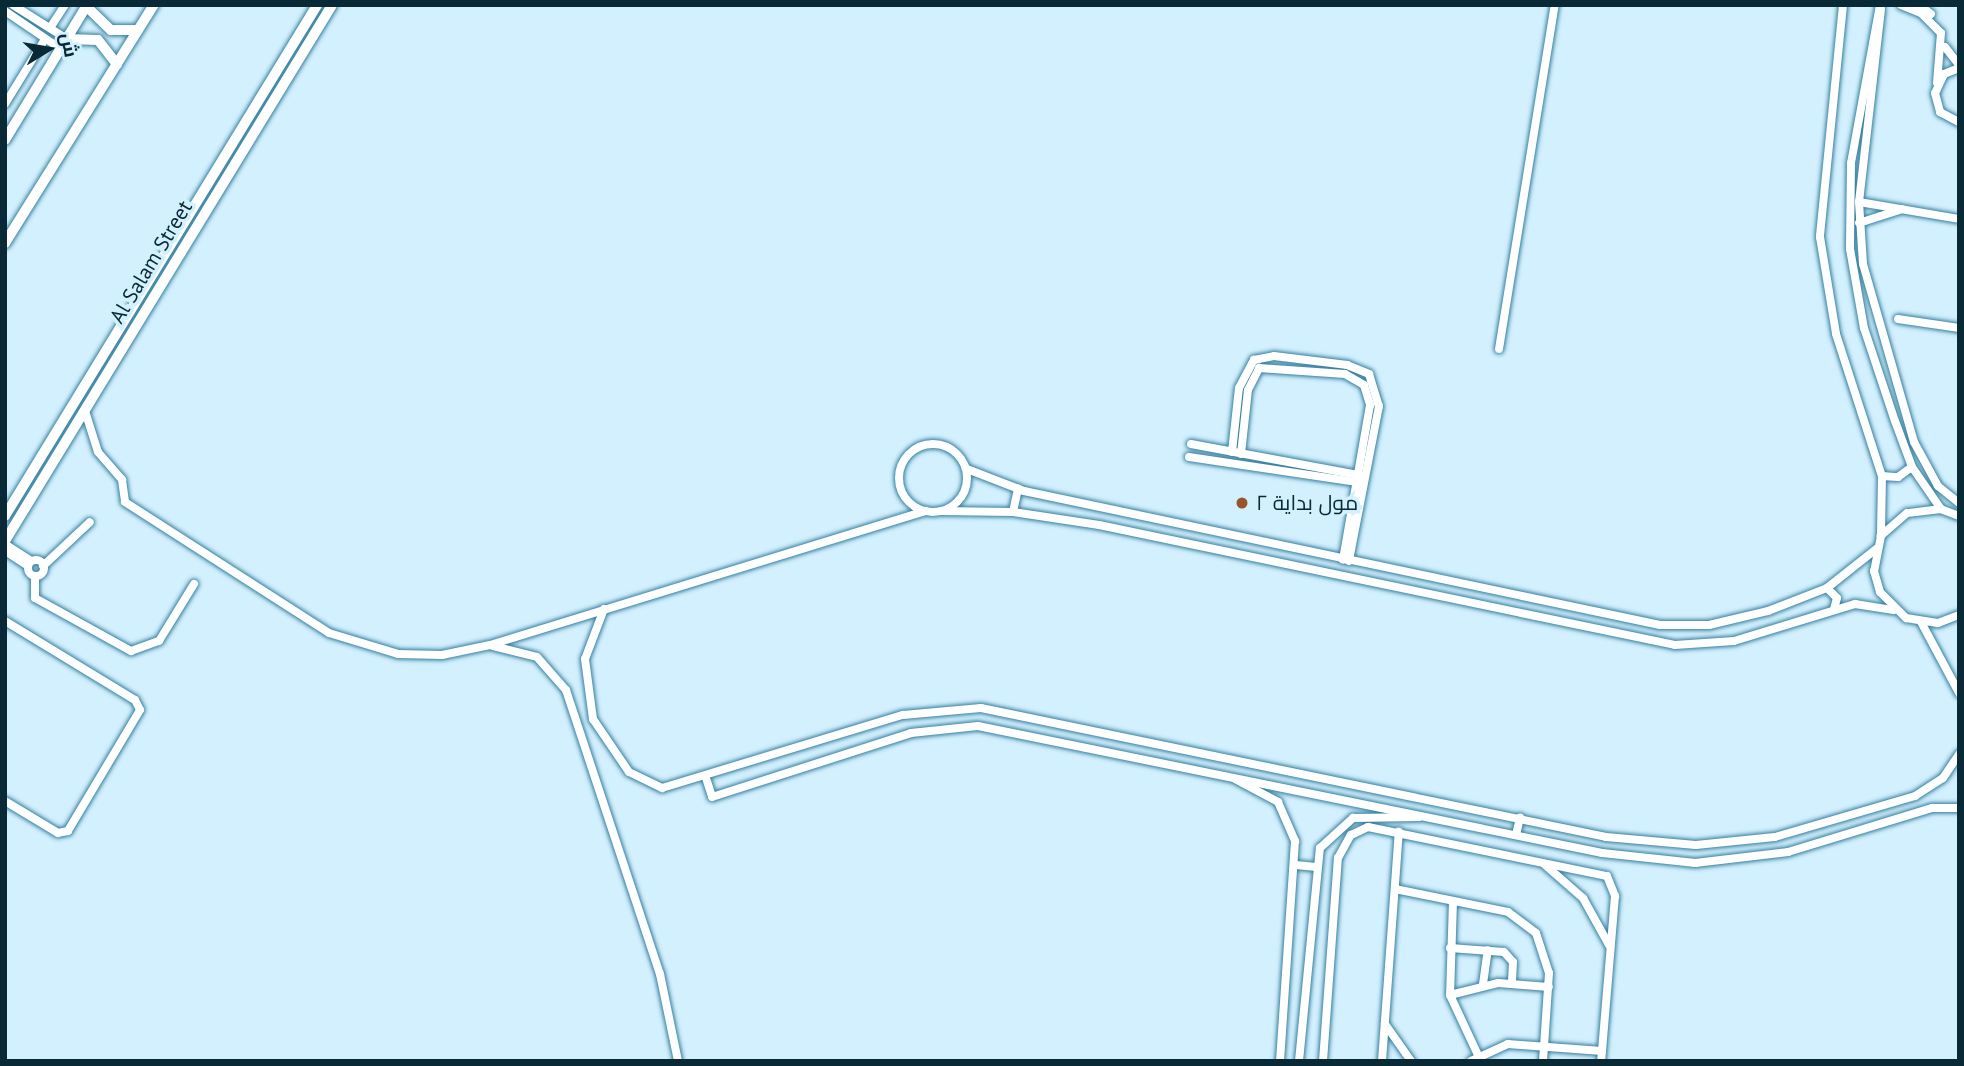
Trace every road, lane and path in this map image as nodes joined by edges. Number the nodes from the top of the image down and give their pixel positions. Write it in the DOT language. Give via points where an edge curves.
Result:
graph roads {
  1 [pos="13,5"];
  2 [pos="65,5"];
  3 [pos="154,5"];
  4 [pos="317,5"];
  5 [pos="332,5"];
  6 [pos="1555,5"];
  7 [pos="1843,5"];
  8 [pos="1880,5"];
  9 [pos="1901,5"];
  10 [pos="1919,5"];
  11 [pos="86,6"];
  12 [pos="5,11"];
  13 [pos="31,23"];
  14 [pos="50,28"];
  15 [pos="138,30"];
  16 [pos="45,39"];
  17 [pos="67,39"];
  18 [pos="61,49"];
  19 [pos="117,64"];
  20 [pos="1959,67"];
  21 [pos="1937,83"];
  22 [pos="5,104"];
  23 [pos="1959,122"];
  24 [pos="5,140"];
  25 [pos="1859,202"];
  26 [pos="1902,209"];
  27 [pos="1959,219"];
  28 [pos="1859,223"];
  29 [pos="5,243"];
  30 [pos="1898,319"];
  31 [pos="1959,328"];
  32 [pos="1499,349"];
  33 [pos="1304,365"];
  34 [pos="86,411"];
  35 [pos="1191,444"];
  36 [pos="1236,453"];
  37 [pos="1217,454"];
  38 [pos="1189,457"];
  39 [pos="1912,467"];
  40 [pos="967,469"];
  41 [pos="1882,476"];
  42 [pos="1357,478"];
  43 [pos="1018,489"];
  44 [pos="1959,503"];
  45 [pos="1941,509"];
  46 [pos="926,511"];
  47 [pos="942,511"];
  48 [pos="1013,512"];
  49 [pos="5,516"];
  50 [pos="1959,516"];
  51 [pos="90,522"];
  52 [pos="1352,526"];
  53 [pos="1881,536"];
  54 [pos="5,543"];
  55 [pos="1876,549"];
  56 [pos="5,551"];
  57 [pos="1346,560"];
  58 [pos="29,564"];
  59 [pos="43,566"];
  60 [pos="35,576"];
  61 [pos="194,584"];
  62 [pos="1827,588"];
  63 [pos="1480,589"];
  64 [pos="1508,594"];
  65 [pos="1478,605"];
  66 [pos="1834,608"];
  67 [pos="604,609"];
  68 [pos="1894,610"];
  69 [pos="1504,611"];
  70 [pos="1959,615"];
  71 [pos="5,621"];
  72 [pos="1921,622"];
  73 [pos="490,645"];
  74 [pos="1958,686"];
  75 [pos="593,719"];
  76 [pos="578,724"];
  77 [pos="1112,734"];
  78 [pos="1146,741"];
  79 [pos="1108,751"];
  80 [pos="1959,754"];
  81 [pos="1141,758"];
  82 [pos="1233,777"];
  83 [pos="706,778"];
  84 [pos="1915,796"];
  85 [pos="5,801"];
  86 [pos="1959,808"];
  87 [pos="1920,811"];
  88 [pos="1495,812"];
  89 [pos="1423,816"];
  90 [pos="1520,817"];
  91 [pos="1491,830"];
  92 [pos="1399,832"];
  93 [pos="1516,835"];
  94 [pos="1542,862"];
  95 [pos="1296,865"];
  96 [pos="1316,867"];
  97 [pos="1395,889"];
  98 [pos="1453,901"];
  99 [pos="1450,948"];
  100 [pos="1610,949"];
  101 [pos="1488,950"];
  102 [pos="1483,984"];
  103 [pos="1512,984"];
  104 [pos="1549,987"];
  105 [pos="1450,995"];
  106 [pos="1385,1024"];
  107 [pos="1545,1046"];
  108 [pos="1602,1051"];
  109 [pos="1474,1058"];
  110 [pos="678,1061"];
  111 [pos="1280,1061"];
  112 [pos="1300,1061"];
  113 [pos="1323,1061"];
  114 [pos="1382,1061"];
  115 [pos="1411,1061"];
  116 [pos="1544,1061"];
  117 [pos="1601,1061"];
  1 -- 13 [label="street"];
  2 -- 14 [label="street"];
  3 -- 15 [label="main road"];
  4 -- 49 [label="main road, Al Salam Street"];
  5 -- 34 [label="main road, Al Salam Street"];
  6 -- 32 [label="street"];
  7 -- 41 [label="street" via="1820,237 1836,334"];
  8 -- 25 [label="street"];
  8 -- 39 [label="street" via="1851,163 1850,249 1864,328"];
  9 -- 21 [label="street" via="1921,12 1941,33"];
  10 -- 20 [label="street" via="1937,19 1947,56"];
  11 -- 15 [label="main road" via="111,30"];
  11 -- 17 [label="main road"];
  12 -- 13 [label="street"];
  13 -- 14 [label="street"];
  13 -- 16 [label="street"];
  14 -- 17 [label="street"];
  15 -- 19 [label="main road"];
  16 -- 18 [label="street"];
  16 -- 22 [label="street"];
  17 -- 18 [label="main road"];
  17 -- 19 [label="main road" via="98,40"];
  18 -- 24 [label="main road"];
  19 -- 29 [label="main road"];
  20 -- 21 [label="street"];
  21 -- 23 [label="street" via="1937,108"];
  25 -- 26 [label="street"];
  25 -- 28 [label="street"];
  26 -- 27 [label="street"];
  26 -- 28 [label="street"];
  28 -- 44 [label="street" via="1870,299 1914,442 1938,486"];
  30 -- 31 [label="street"];
  33 -- 36 [label="street" via="1266,366 1254,373"];
  33 -- 42 [label="street" via="1345,374 1364,385 1370,405"];
  33 -- 52 [label="street" via="1359,368 1377,387"];
  34 -- 54 [label="main road, Al Salam Street"];
  34 -- 73 [label="street" via="98,452 122,480 125,502 329,634 409,655"];
  35 -- 37 [label="street"];
  36 -- 37 [label="street"];
  36 -- 42 [label="street"];
  37 -- 38 [label="street"];
  37 -- 42 [label="street"];
  39 -- 41 [label="street" via="1898,477"];
  39 -- 45 [label="street"];
  40 -- 43 [label="street"];
  40 -- 46 [label="street" via="958,454 941,444 921,445 905,458 900,485 909,502"];
  40 -- 47 [label="street" via="965,491"];
  41 -- 53 [label="street"];
  42 -- 52 [label="street"];
  43 -- 48 [label="street"];
  43 -- 57 [label="street"];
  45 -- 50 [label="street"];
  45 -- 53 [label="street" via="1907,513"];
  46 -- 47 [label="street"];
  46 -- 67 [label="street"];
  47 -- 48 [label="street"];
  48 -- 65 [label="street"];
  51 -- 59 [label="street"];
  52 -- 57 [label="street"];
  53 -- 55 [label="street"];
  54 -- 58 [label="street"];
  55 -- 62 [label="street"];
  55 -- 68 [label="street" via="1880,592"];
  56 -- 58 [label="street"];
  57 -- 63 [label="street"];
  58 -- 59 [label="street"];
  58 -- 60 [label="street"];
  59 -- 60 [label="street"];
  60 -- 61 [label="street" via="35,598 131,651 164,636"];
  62 -- 64 [label="street" via="1753,616 1691,626"];
  62 -- 66 [label="street" via="1837,598"];
  63 -- 64 [label="street"];
  63 -- 65 [label="street"];
  64 -- 69 [label="street"];
  65 -- 69 [label="street"];
  66 -- 68 [label="street" via="1866,604"];
  66 -- 69 [label="street" via="1752,637 1691,646"];
  67 -- 73 [label="street"];
  67 -- 75 [label="street" via="585,659"];
  68 -- 72 [label="street"];
  70 -- 72 [label="street"];
  71 -- 85 [label="street" via="135,699 141,710 68,831 58,833"];
  72 -- 74 [label="street"];
  73 -- 76 [label="street" via="529,653 551,668"];
  75 -- 76 [label="street"];
  75 -- 83 [label="street" via="639,780 670,788"];
  76 -- 110 [label="street" via="660,974"];
  77 -- 78 [label="street"];
  77 -- 79 [label="street" via="1115,745"];
  77 -- 83 [label="street" via="995,709 942,708"];
  78 -- 81 [label="street" via="1138,750"];
  78 -- 88 [label="street"];
  79 -- 81 [label="street"];
  79 -- 83 [label="street" via="992,727 941,727 712,797"];
  80 -- 84 [label="street" via="1942,778"];
  81 -- 82 [label="street"];
  82 -- 89 [label="street"];
  82 -- 95 [label="street" via="1282,806"];
  84 -- 87 [label="street"];
  84 -- 90 [label="street" via="1795,833 1717,845 1624,840"];
  86 -- 87 [label="street"];
  87 -- 93 [label="street" via="1805,848 1714,863 1625,857"];
  88 -- 90 [label="street"];
  88 -- 91 [label="street"];
  89 -- 91 [label="street"];
  89 -- 96 [label="street" via="1368,815 1344,822 1325,840"];
  90 -- 93 [label="street"];
  91 -- 93 [label="street"];
  92 -- 94 [label="street"];
  92 -- 97 [label="street"];
  92 -- 113 [label="street" via="1359,830 1340,849"];
  94 -- 100 [label="street" via="1583,898"];
  94 -- 100 [label="street" via="1600,873 1612,882"];
  95 -- 96 [label="street"];
  95 -- 111 [label="street"];
  96 -- 112 [label="street"];
  97 -- 98 [label="street"];
  97 -- 106 [label="street"];
  98 -- 99 [label="street"];
  98 -- 104 [label="street" via="1508,912 1528,924 1545,952"];
  99 -- 101 [label="street"];
  99 -- 105 [label="street"];
  100 -- 108 [label="street"];
  101 -- 102 [label="street"];
  101 -- 103 [label="street" via="1511,958"];
  102 -- 103 [label="street"];
  102 -- 105 [label="street"];
  103 -- 104 [label="street"];
  104 -- 107 [label="street"];
  105 -- 109 [label="street"];
  106 -- 114 [label="street"];
  106 -- 115 [label="street"];
  107 -- 108 [label="street"];
  107 -- 109 [label="street" via="1508,1044"];
  107 -- 116 [label="street"];
  108 -- 117 [label="street"];
}
